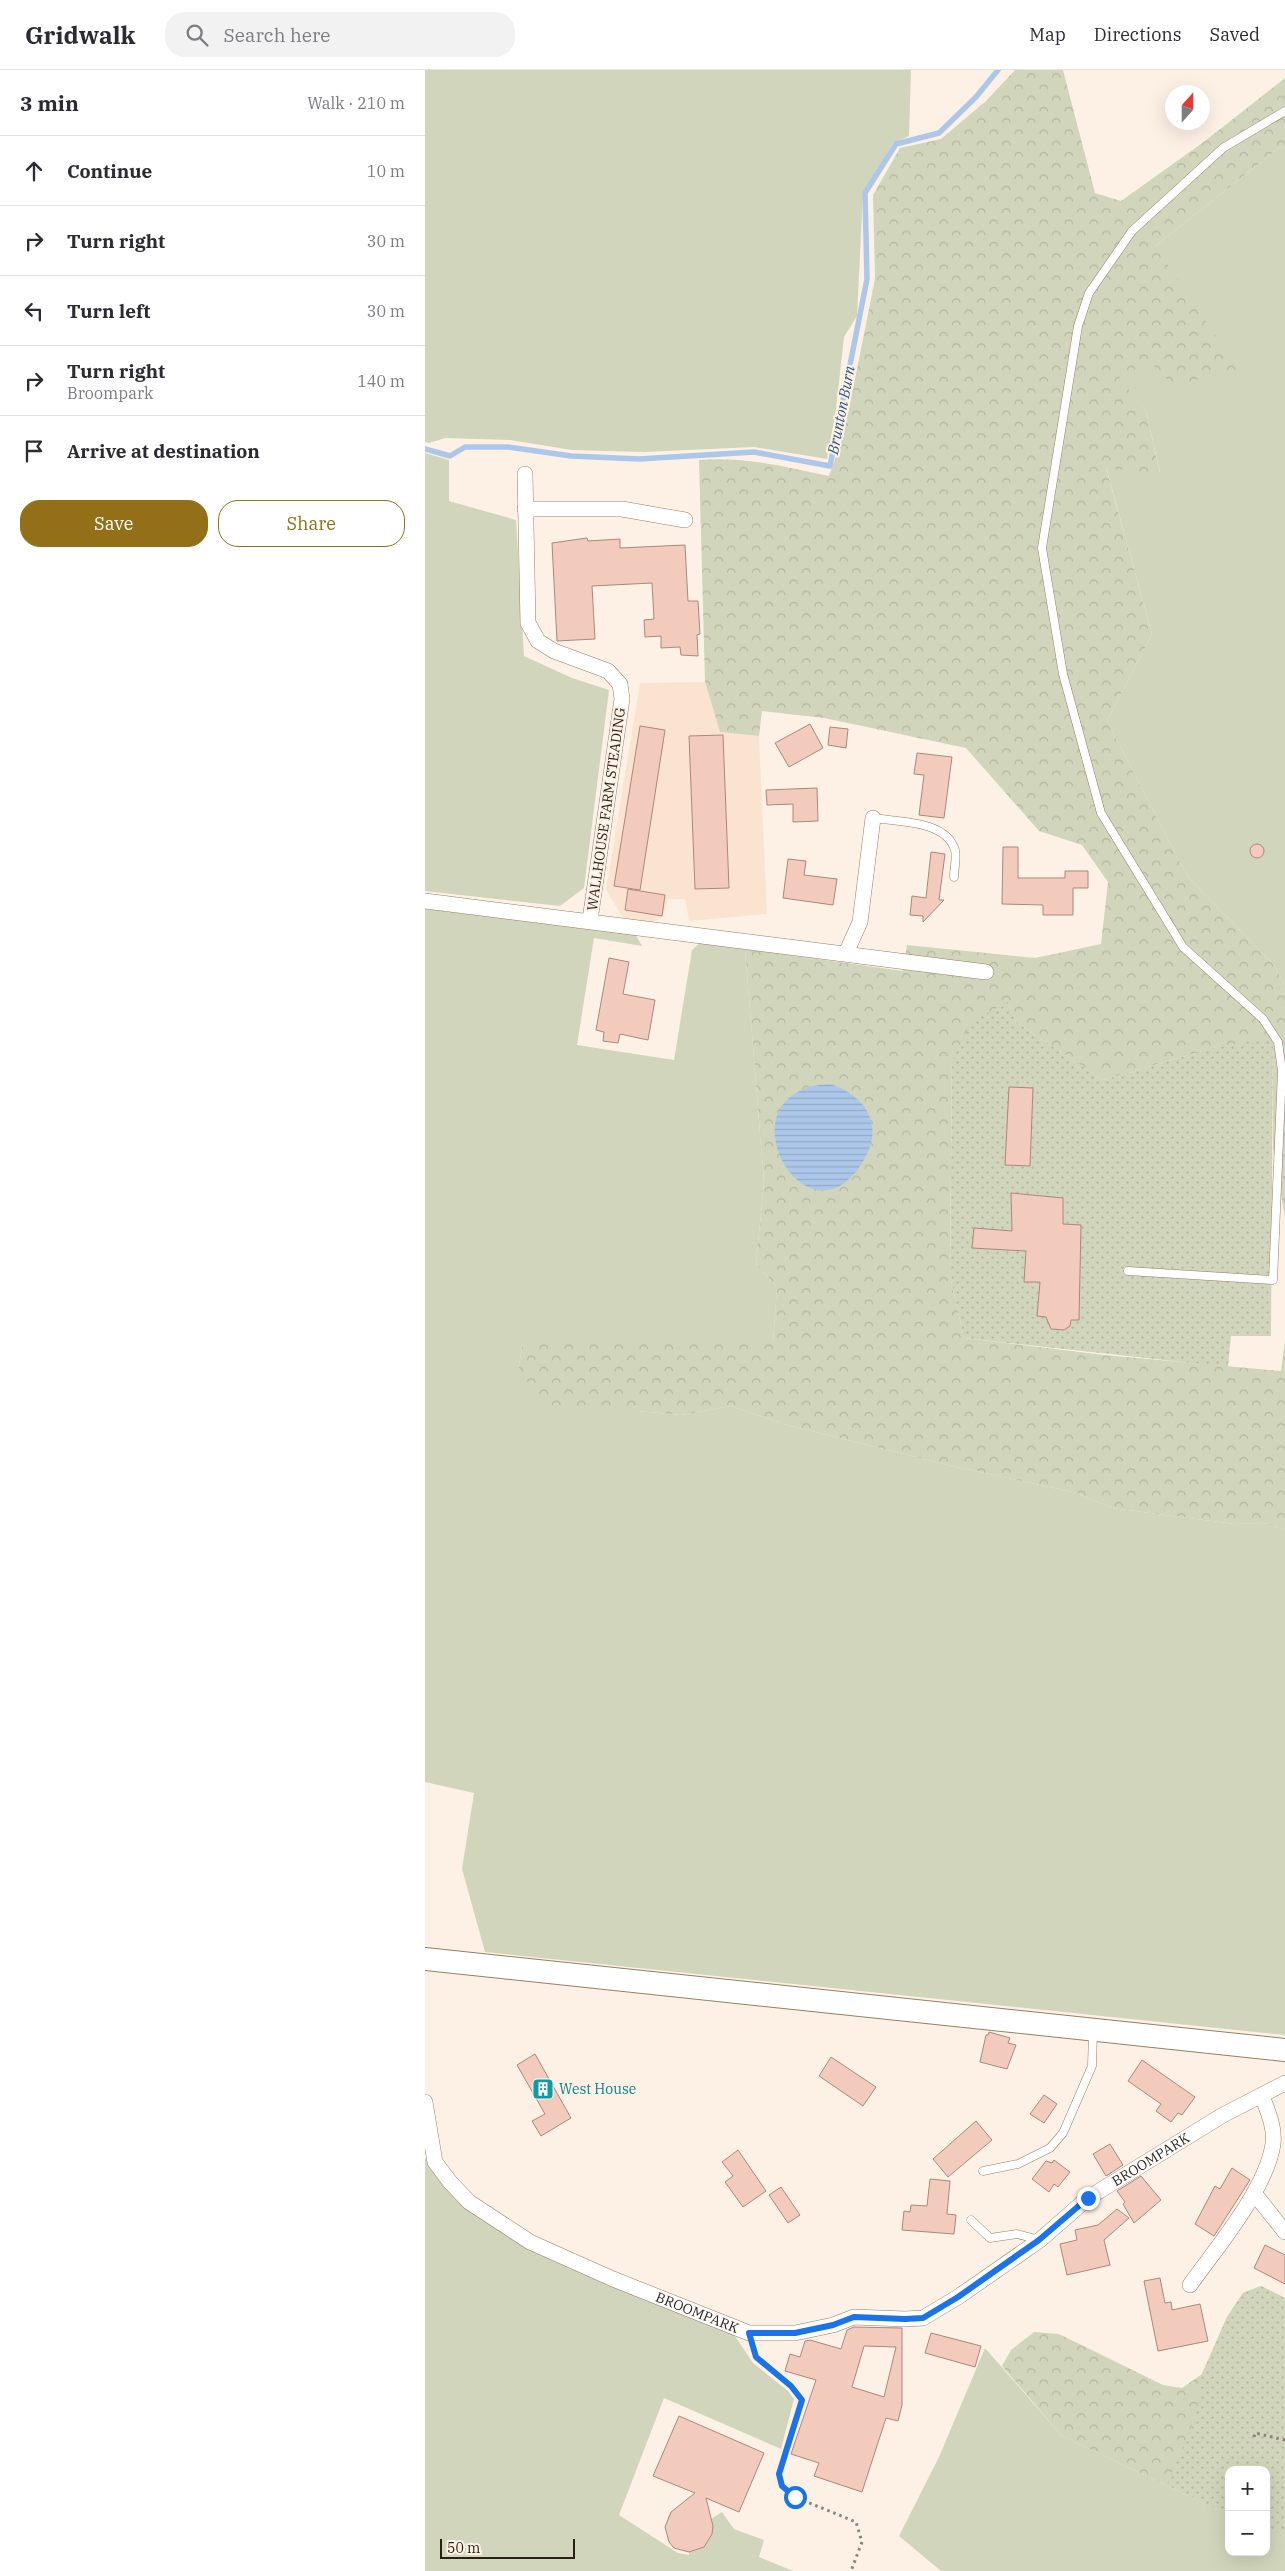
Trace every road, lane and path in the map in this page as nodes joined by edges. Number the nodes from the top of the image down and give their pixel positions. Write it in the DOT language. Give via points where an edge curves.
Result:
graph roads {
  1 [pos="1285,111"];
  2 [pos="525,474"];
  3 [pos="525,509"];
  4 [pos="685,520"];
  5 [pos="873,818"];
  6 [pos="954,877"];
  7 [pos="425,901"];
  8 [pos="590,920"];
  9 [pos="845,953"];
  10 [pos="986,972"];
  11 [pos="1128,1271"];
  12 [pos="425,1959"];
  13 [pos="1093,2030"];
  14 [pos="1285,2050"];
  15 [pos="1285,2083"];
  16 [pos="1262,2096"];
  17 [pos="425,2102"];
  18 [pos="983,2170"];
  19 [pos="1254,2193"];
  20 [pos="971,2220"];
  21 [pos="1285,2232"];
  22 [pos="1039,2240"];
  23 [pos="1190,2285"];
  24 [pos="749,2333"];
  25 [pos="1254,2437"];
  26 [pos="1285,2440"];
  27 [pos="851,2571"];
  1 -- 11 [label="lane" via="1223,148 1132,231 1089,293 1078,326 1042,548 1063,674 1101,813 1183,947 1263,1019 1278,1042 1282,1070 1273,1280"];
  2 -- 3 [label="street"];
  3 -- 4 [label="street" via="622,509"];
  3 -- 8 [label="street, WALLHOUSE FARM STEADING" via="528,623 538,641 608,671 619,684 622,699"];
  5 -- 6 [label="lane" via="926,825 943,834 951,840 956,852"];
  5 -- 9 [label="street" via="860,922"];
  7 -- 8 [label="street"];
  8 -- 9 [label="street"];
  9 -- 10 [label="street"];
  12 -- 13 [label="main road"];
  13 -- 14 [label="main road"];
  13 -- 18 [label="lane" via="1092,2066 1063,2133 1050,2148 1018,2164"];
  15 -- 16 [label="street, BROOMPARK"];
  16 -- 19 [label="street" via="1272,2124 1273,2143 1266,2170"];
  16 -- 22 [label="street, BROOMPARK" via="1223,2115 1088,2198"];
  17 -- 24 [label="street, BROOMPARK" via="435,2162 469,2202 530,2242"];
  19 -- 21 [label="street"];
  19 -- 23 [label="street"];
  20 -- 22 [label="lane" via="990,2238 1017,2234"];
  22 -- 24 [label="street, BROOMPARK" via="923,2318 854,2317 795,2333"];
  24 -- 27 [label="path" via="756,2357 791,2386 802,2400 779,2474 782,2486 795,2497 856,2522 862,2542"];
  25 -- 26 [label="path" via="1255,2434"];
}
